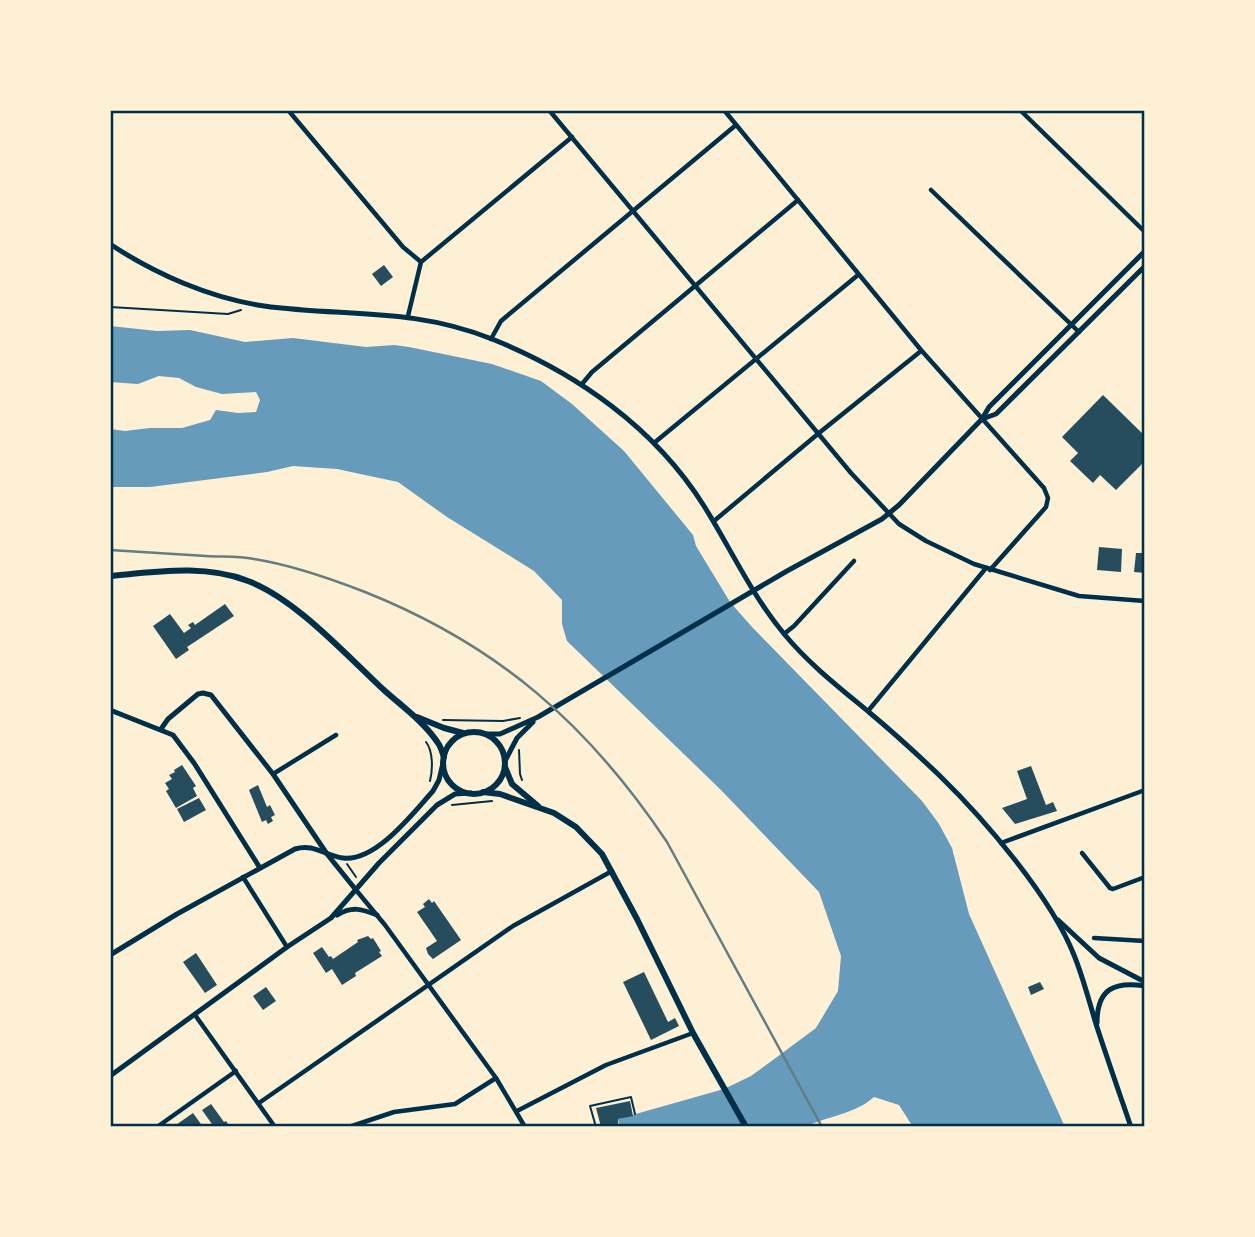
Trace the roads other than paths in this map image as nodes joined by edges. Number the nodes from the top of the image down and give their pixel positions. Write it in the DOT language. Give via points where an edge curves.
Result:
graph roads {
  1 [pos="288,110"];
  2 [pos="549,110"];
  3 [pos="724,110"];
  4 [pos="1020,110"];
  5 [pos="736,125"];
  6 [pos="572,137"];
  7 [pos="931,190"];
  8 [pos="798,200"];
  9 [pos="634,211"];
  10 [pos="1145,232"];
  11 [pos="110,244"];
  12 [pos="1145,251"];
  13 [pos="421,261"];
  14 [pos="1145,266"];
  15 [pos="858,275"];
  16 [pos="696,284"];
  17 [pos="408,316"];
  18 [pos="1072,324"];
  19 [pos="1079,332"];
  20 [pos="491,339"];
  21 [pos="921,351"];
  22 [pos="757,359"];
  23 [pos="582,384"];
  24 [pos="982,419"];
  25 [pos="819,433"];
  26 [pos="654,443"];
  27 [pos="888,514"];
  28 [pos="714,521"];
  29 [pos="854,561"];
  30 [pos="988,569"];
  31 [pos="110,576"];
  32 [pos="1145,601"];
  33 [pos="783,634"];
  34 [pos="110,710"];
  35 [pos="868,711"];
  36 [pos="416,716"];
  37 [pos="538,717"];
  38 [pos="161,729"];
  39 [pos="465,733"];
  40 [pos="485,734"];
  41 [pos="336,735"];
  42 [pos="444,760"];
  43 [pos="505,763"];
  44 [pos="273,774"];
  45 [pos="1145,790"];
  46 [pos="484,792"];
  47 [pos="471,793"];
  48 [pos="539,807"];
  49 [pos="1000,843"];
  50 [pos="1082,853"];
  51 [pos="327,854"];
  52 [pos="260,867"];
  53 [pos="612,872"];
  54 [pos="243,877"];
  55 [pos="1145,877"];
  56 [pos="356,890"];
  57 [pos="377,915"];
  58 [pos="1053,915"];
  59 [pos="331,918"];
  60 [pos="1094,938"];
  61 [pos="1145,941"];
  62 [pos="287,947"];
  63 [pos="110,955"];
  64 [pos="1145,984"];
  65 [pos="428,985"];
  66 [pos="195,1014"];
  67 [pos="1097,1027"];
  68 [pos="693,1033"];
  69 [pos="236,1071"];
  70 [pos="110,1076"];
  71 [pos="496,1078"];
  72 [pos="260,1103"];
  73 [pos="517,1111"];
  74 [pos="157,1127"];
  75 [pos="275,1127"];
  76 [pos="349,1127"];
  77 [pos="525,1127"];
  78 [pos="747,1127"];
  79 [pos="1131,1127"];
  1 -- 13 [label="street" via="403,247"];
  2 -- 6 [label="street"];
  3 -- 5 [label="street"];
  4 -- 10 [label="street"];
  5 -- 8 [label="street"];
  5 -- 9 [label="street"];
  6 -- 9 [label="street"];
  6 -- 13 [label="street"];
  7 -- 18 [label="street"];
  8 -- 15 [label="street"];
  8 -- 16 [label="street"];
  9 -- 16 [label="street"];
  9 -- 20 [label="street" via="501,321"];
  11 -- 17 [label="street" via="142,263 228,298 257,305"];
  12 -- 18 [label="street"];
  13 -- 17 [label="street"];
  14 -- 19 [label="street"];
  15 -- 21 [label="street"];
  15 -- 22 [label="street"];
  16 -- 22 [label="street"];
  16 -- 23 [label="street"];
  17 -- 20 [label="street"];
  18 -- 19 [label="street"];
  18 -- 24 [label="street"];
  19 -- 24 [label="street" via="996,414"];
  20 -- 23 [label="street"];
  21 -- 24 [label="street"];
  21 -- 25 [label="street"];
  22 -- 25 [label="street"];
  22 -- 26 [label="street"];
  23 -- 26 [label="street"];
  24 -- 27 [label="street"];
  24 -- 30 [label="street" via="1048,498 1046,507"];
  25 -- 27 [label="street"];
  25 -- 28 [label="street"];
  26 -- 28 [label="street"];
  27 -- 30 [label="street" via="926,541"];
  27 -- 37 [label="street"];
  28 -- 33 [label="street"];
  29 -- 33 [label="street"];
  30 -- 32 [label="street" via="1079,596"];
  30 -- 35 [label="street"];
  31 -- 36 [label="main road" via="182,570 216,572 248,581 297,611"];
  33 -- 35 [label="street"];
  34 -- 38 [label="street"];
  35 -- 49 [label="street" via="944,780"];
  36 -- 39 [label="main road"];
  36 -- 42 [label="main road" via="437,741"];
  37 -- 40 [label="street" via="500,734"];
  37 -- 43 [label="street" via="517,738"];
  38 -- 44 [label="street" via="198,694 207,693"];
  38 -- 52 [label="street" via="183,746"];
  39 -- 40 [label="main road"];
  39 -- 42 [label="main road" via="453,740"];
  40 -- 43 [label="main road" via="501,748"];
  41 -- 44 [label="street"];
  42 -- 47 [label="main road" via="447,778"];
  42 -- 51 [label="street" via="429,795 373,851 351,858"];
  43 -- 46 [label="main road" via="498,782"];
  43 -- 48 [label="main road" via="512,784"];
  44 -- 51 [label="street"];
  45 -- 49 [label="street"];
  46 -- 47 [label="main road"];
  46 -- 48 [label="main road"];
  47 -- 56 [label="street" via="455,794 437,805"];
  48 -- 53 [label="main road" via="576,827"];
  49 -- 58 [label="street"];
  50 -- 55 [label="street" via="1110,888"];
  51 -- 52 [label="street" via="302,847"];
  51 -- 56 [label="street"];
  52 -- 54 [label="street"];
  53 -- 65 [label="street" via="513,926"];
  53 -- 68 [label="main road"];
  54 -- 62 [label="street"];
  54 -- 63 [label="street"];
  56 -- 57 [label="street"];
  56 -- 59 [label="street"];
  57 -- 59 [label="street" via="347,909"];
  57 -- 65 [label="street"];
  58 -- 64 [label="street" via="1099,958"];
  58 -- 67 [label="street" via="1074,956"];
  59 -- 62 [label="street"];
  60 -- 61 [label="street"];
  62 -- 66 [label="street"];
  64 -- 67 [label="street" via="1128,983 1108,990 1098,1007"];
  65 -- 71 [label="street"];
  65 -- 72 [label="street"];
  66 -- 69 [label="street"];
  66 -- 70 [label="street"];
  67 -- 79 [label="street"];
  68 -- 73 [label="street" via="607,1065"];
  68 -- 78 [label="main road"];
  69 -- 72 [label="street"];
  69 -- 74 [label="street"];
  71 -- 73 [label="street"];
  71 -- 76 [label="street" via="455,1104 394,1112"];
  72 -- 75 [label="street"];
  73 -- 77 [label="street"];
}
